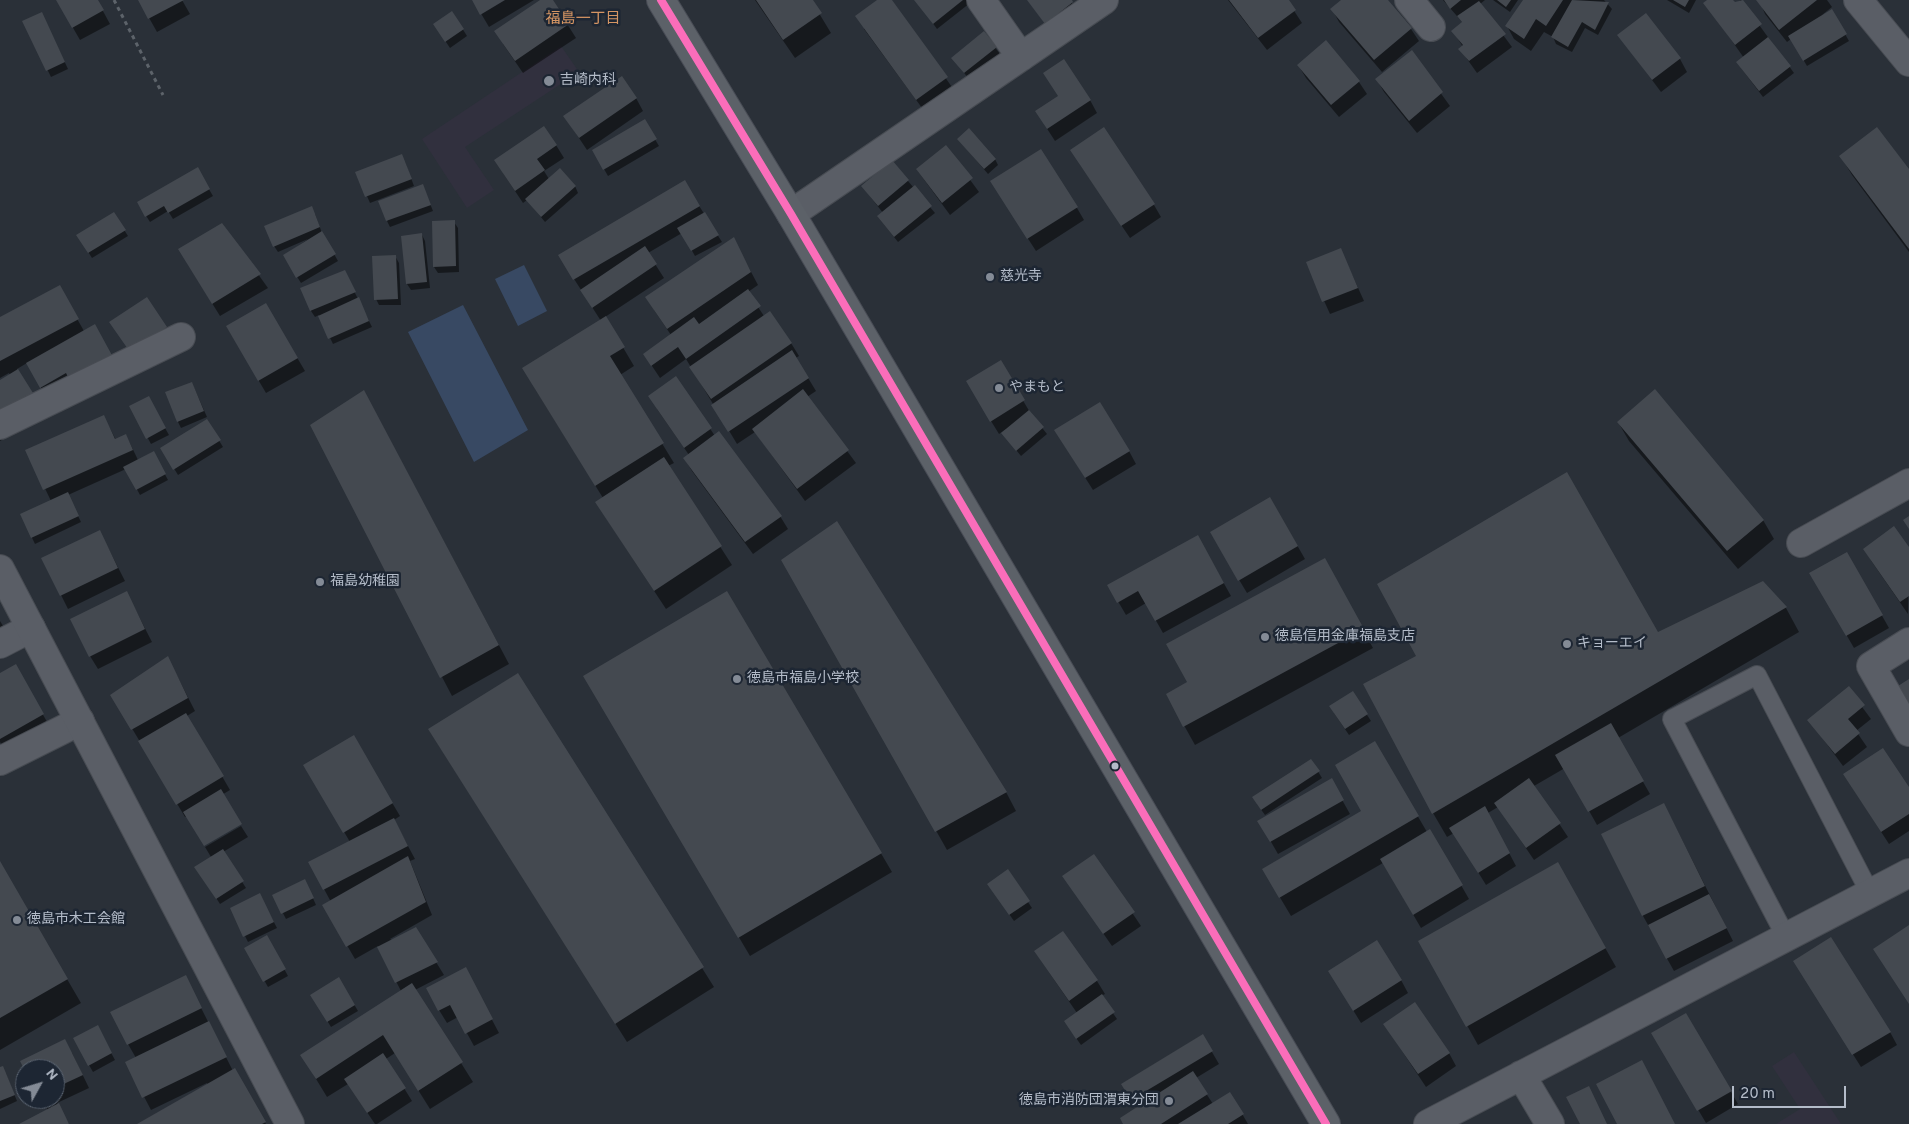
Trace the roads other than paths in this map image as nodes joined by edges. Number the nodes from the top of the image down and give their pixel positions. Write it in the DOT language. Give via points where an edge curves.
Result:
graph roads {
  1 [pos="661,0"];
  2 [pos="981,0"];
  3 [pos="1409,0"];
  4 [pos="1858,0"];
  5 [pos="1098,2"];
  6 [pos="1431,26"];
  7 [pos="1021,57"];
  8 [pos="1909,62"];
  9 [pos="791,214"];
  10 [pos="181,337"];
  11 [pos="0,424"];
  12 [pos="1909,483"];
  13 [pos="1801,543"];
  14 [pos="0,568"];
  15 [pos="31,628"];
  16 [pos="1909,642"];
  17 [pos="0,644"];
  18 [pos="80,721"];
  19 [pos="1909,732"];
  20 [pos="0,761"];
  21 [pos="1909,873"];
  22 [pos="1870,893"];
  23 [pos="1786,937"];
  24 [pos="1521,1076"];
  25 [pos="290,1124"];
  26 [pos="1326,1124"];
  27 [pos="1428,1124"];
  28 [pos="1550,1124"];
  1 -- 9 [label="main road"];
  2 -- 7 [label="street"];
  3 -- 6 [label="street"];
  4 -- 8 [label="street"];
  5 -- 7 [label="street"];
  7 -- 9 [label="street"];
  9 -- 26 [label="main road"];
  10 -- 11 [label="street"];
  12 -- 13 [label="street"];
  14 -- 15 [label="street"];
  15 -- 17 [label="street"];
  15 -- 18 [label="street"];
  16 -- 19 [label="street" via="1871,666"];
  18 -- 20 [label="street"];
  18 -- 25 [label="street"];
  21 -- 22 [label="street"];
  22 -- 23 [label="street"];
  22 -- 23 [label="lane" via="1757,675 1672,719"];
  23 -- 24 [label="street"];
  24 -- 27 [label="street"];
  24 -- 28 [label="street"];
}
